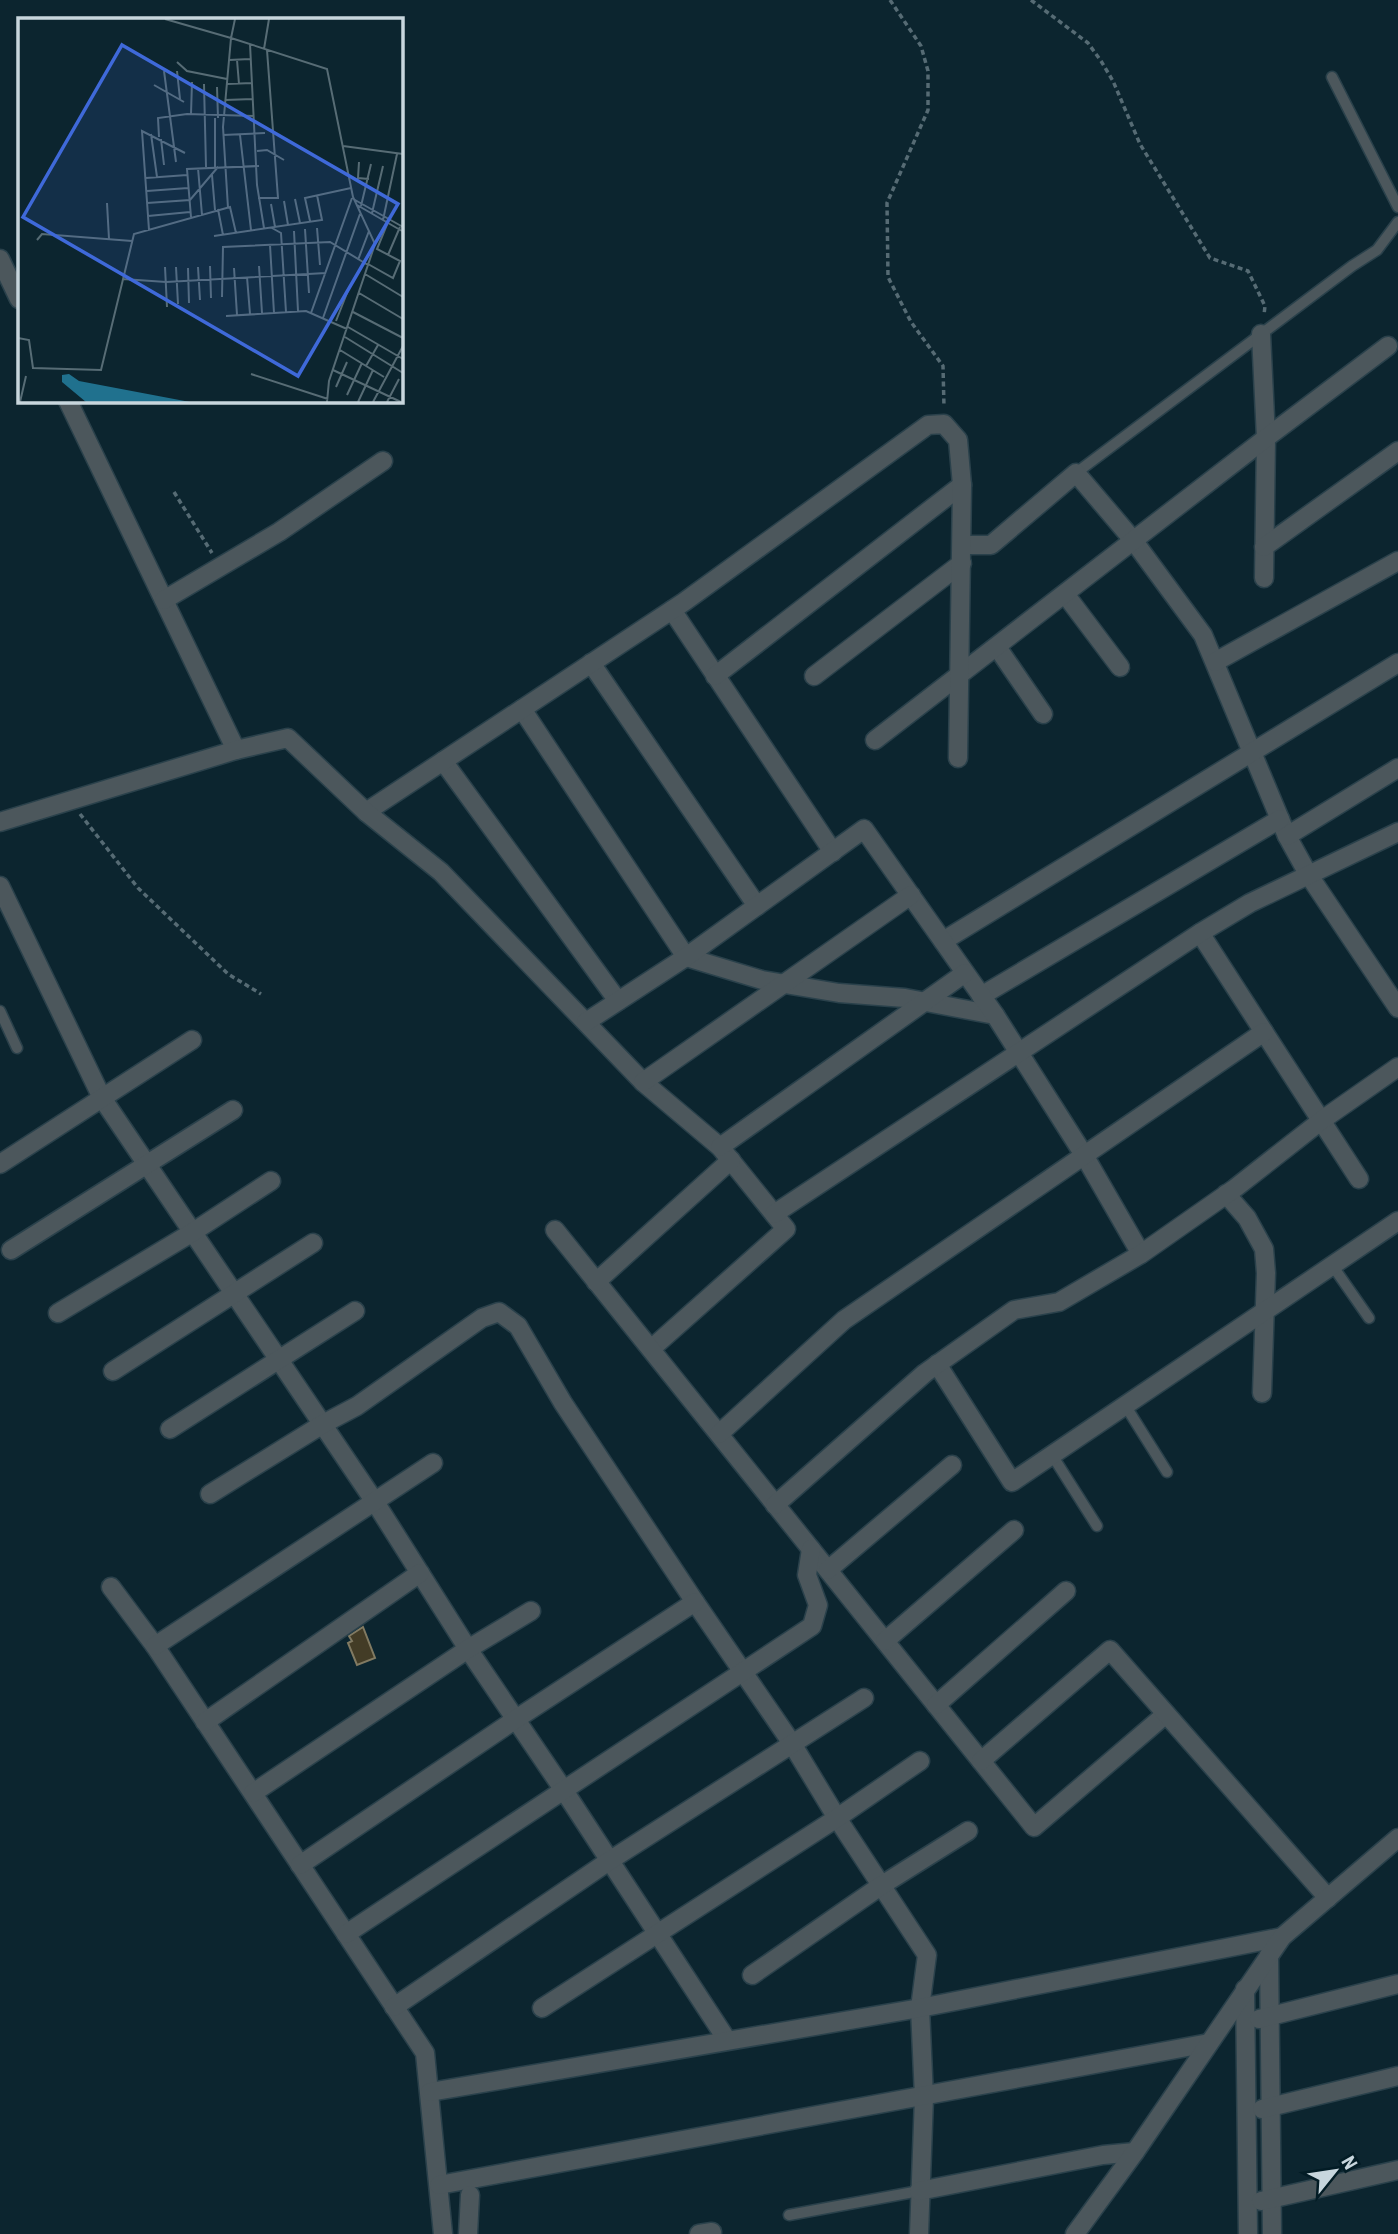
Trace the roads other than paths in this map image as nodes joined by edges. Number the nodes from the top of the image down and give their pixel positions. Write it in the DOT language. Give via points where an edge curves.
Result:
graph roads {
  1 [pos="1332,77"];
  2 [pos="1398,207"];
  3 [pos="1398,222"];
  4 [pos="0,259"];
  5 [pos="18,297"];
  6 [pos="1261,334"];
  7 [pos="1388,346"];
  8 [pos="68,402"];
  9 [pos="1266,438"];
  10 [pos="1398,451"];
  11 [pos="383,461"];
  12 [pos="1076,473"];
  13 [pos="962,485"];
  14 [pos="1133,540"];
  15 [pos="962,545"];
  16 [pos="1264,547"];
  17 [pos="1398,561"];
  18 [pos="962,563"];
  19 [pos="1264,578"];
  20 [pos="1065,594"];
  21 [pos="164,600"];
  22 [pos="672,610"];
  23 [pos="997,647"];
  24 [pos="1215,662"];
  25 [pos="591,663"];
  26 [pos="1398,663"];
  27 [pos="1119,667"];
  28 [pos="961,674"];
  29 [pos="715,676"];
  30 [pos="814,676"];
  31 [pos="523,709"];
  32 [pos="1043,714"];
  33 [pos="875,740"];
  34 [pos="236,750"];
  35 [pos="1252,753"];
  36 [pos="958,758"];
  37 [pos="443,761"];
  38 [pos="1398,768"];
  39 [pos="366,812"];
  40 [pos="1280,819"];
  41 [pos="0,822"];
  42 [pos="1398,832"];
  43 [pos="1287,836"];
  44 [pos="833,852"];
  45 [pos="1308,874"];
  46 [pos="0,886"];
  47 [pos="911,895"];
  48 [pos="757,906"];
  49 [pos="1200,933"];
  50 [pos="943,941"];
  51 [pos="686,957"];
  52 [pos="965,973"];
  53 [pos="784,984"];
  54 [pos="981,996"];
  55 [pos="618,1001"];
  56 [pos="924,1002"];
  57 [pos="1398,1008"];
  58 [pos="0,1012"];
  59 [pos="995,1015"];
  60 [pos="586,1022"];
  61 [pos="1264,1032"];
  62 [pos="192,1040"];
  63 [pos="17,1048"];
  64 [pos="1018,1054"];
  65 [pos="1398,1067"];
  66 [pos="643,1082"];
  67 [pos="103,1098"];
  68 [pos="233,1110"];
  69 [pos="1322,1120"];
  70 [pos="726,1153"];
  71 [pos="1084,1155"];
  72 [pos="0,1164"];
  73 [pos="148,1164"];
  74 [pos="1359,1179"];
  75 [pos="271,1181"];
  76 [pos="1226,1194"];
  77 [pos="774,1214"];
  78 [pos="1398,1221"];
  79 [pos="555,1230"];
  80 [pos="193,1231"];
  81 [pos="313,1243"];
  82 [pos="11,1250"];
  83 [pos="1141,1254"];
  84 [pos="1332,1265"];
  85 [pos="596,1282"];
  86 [pos="235,1294"];
  87 [pos="1265,1310"];
  88 [pos="355,1311"];
  89 [pos="58,1314"];
  90 [pos="1369,1318"];
  91 [pos="651,1349"];
  92 [pos="279,1359"];
  93 [pos="937,1364"];
  94 [pos="114,1371"];
  95 [pos="1262,1393"];
  96 [pos="1125,1405"];
  97 [pos="323,1424"];
  98 [pos="170,1429"];
  99 [pos="719,1434"];
  100 [pos="1052,1455"];
  101 [pos="433,1463"];
  102 [pos="952,1465"];
  103 [pos="1167,1472"];
  104 [pos="210,1494"];
  105 [pos="375,1502"];
  106 [pos="775,1505"];
  107 [pos="1097,1526"];
  108 [pos="1014,1530"];
  109 [pos="811,1549"];
  110 [pos="828,1570"];
  111 [pos="419,1573"];
  112 [pos="111,1587"];
  113 [pos="1066,1591"];
  114 [pos="695,1602"];
  115 [pos="531,1611"];
  116 [pos="885,1641"];
  117 [pos="155,1646"];
  118 [pos="468,1649"];
  119 [pos="744,1671"];
  120 [pos="864,1698"];
  121 [pos="936,1705"];
  122 [pos="1166,1714"];
  123 [pos="516,1719"];
  124 [pos="205,1722"];
  125 [pos="791,1742"];
  126 [pos="920,1761"];
  127 [pos="981,1761"];
  128 [pos="563,1789"];
  129 [pos="253,1793"];
  130 [pos="837,1818"];
  131 [pos="968,1831"];
  132 [pos="1398,1838"];
  133 [pos="609,1861"];
  134 [pos="300,1865"];
  135 [pos="883,1885"];
  136 [pos="1328,1898"];
  137 [pos="346,1934"];
  138 [pos="656,1934"];
  139 [pos="1282,1937"];
  140 [pos="1269,1955"];
  141 [pos="752,1975"];
  142 [pos="1398,1984"];
  143 [pos="1245,1989"];
  144 [pos="394,2007"];
  145 [pos="542,2008"];
  146 [pos="920,2008"];
  147 [pos="1270,2017"];
  148 [pos="1246,2023"];
  149 [pos="727,2040"];
  150 [pos="1209,2043"];
  151 [pos="1398,2077"];
  152 [pos="430,2092"];
  153 [pos="925,2097"];
  154 [pos="1270,2107"];
  155 [pos="1247,2112"];
  156 [pos="1135,2152"];
  157 [pos="1398,2170"];
  158 [pos="439,2185"];
  159 [pos="919,2191"];
  160 [pos="470,2195"];
  161 [pos="1271,2200"];
  162 [pos="1248,2203"];
  163 [pos="789,2215"];
  164 [pos="443,2234"];
  165 [pos="468,2234"];
  166 [pos="919,2234"];
  167 [pos="1075,2234"];
  168 [pos="1248,2234"];
  169 [pos="1272,2234"];
  1 -- 2 [label="lane"];
  3 -- 6 [label="lane" via="1377,250"];
  4 -- 5 [label="street"];
  6 -- 9 [label="street"];
  6 -- 12 [label="lane"];
  7 -- 9 [label="street"];
  8 -- 21 [label="street"];
  9 -- 14 [label="street"];
  9 -- 16 [label="street"];
  10 -- 16 [label="street"];
  11 -- 21 [label="street" via="279,532"];
  12 -- 14 [label="street"];
  12 -- 15 [label="street" via="991,545"];
  13 -- 15 [label="street"];
  13 -- 22 [label="street" via="958,440 944,424 928,425"];
  13 -- 29 [label="street"];
  14 -- 20 [label="street"];
  14 -- 24 [label="street" via="1203,635"];
  15 -- 18 [label="street"];
  16 -- 19 [label="street"];
  17 -- 24 [label="street"];
  18 -- 28 [label="street"];
  18 -- 30 [label="street"];
  20 -- 23 [label="street"];
  20 -- 27 [label="street"];
  21 -- 34 [label="street"];
  22 -- 25 [label="street"];
  22 -- 29 [label="street"];
  23 -- 28 [label="street"];
  23 -- 32 [label="street"];
  24 -- 35 [label="street"];
  25 -- 31 [label="street"];
  25 -- 48 [label="street"];
  26 -- 35 [label="street"];
  28 -- 33 [label="street"];
  28 -- 36 [label="street"];
  29 -- 44 [label="street"];
  31 -- 37 [label="street"];
  31 -- 51 [label="street"];
  34 -- 39 [label="street" via="288,738"];
  34 -- 41 [label="street"];
  35 -- 40 [label="street"];
  35 -- 50 [label="street"];
  37 -- 39 [label="street"];
  37 -- 55 [label="street"];
  38 -- 43 [label="street"];
  39 -- 60 [label="street" via="441,872"];
  40 -- 43 [label="street"];
  40 -- 54 [label="street"];
  42 -- 45 [label="street"];
  43 -- 45 [label="street"];
  44 -- 47 [label="street" via="864,829"];
  44 -- 48 [label="street"];
  45 -- 49 [label="street"];
  45 -- 57 [label="street"];
  46 -- 67 [label="street"];
  47 -- 50 [label="street"];
  47 -- 53 [label="street"];
  48 -- 51 [label="street"];
  49 -- 61 [label="street"];
  49 -- 64 [label="street"];
  50 -- 52 [label="street"];
  51 -- 53 [label="street"];
  51 -- 55 [label="street"];
  52 -- 54 [label="street"];
  52 -- 56 [label="street"];
  53 -- 56 [label="street"];
  53 -- 66 [label="street"];
  54 -- 59 [label="street"];
  55 -- 60 [label="street"];
  56 -- 59 [label="street"];
  56 -- 70 [label="street"];
  58 -- 63 [label="lane"];
  59 -- 64 [label="street"];
  60 -- 66 [label="street"];
  61 -- 69 [label="street"];
  61 -- 71 [label="street"];
  62 -- 67 [label="street"];
  64 -- 71 [label="street"];
  64 -- 77 [label="street"];
  65 -- 69 [label="street"];
  66 -- 70 [label="street"];
  67 -- 72 [label="street"];
  67 -- 73 [label="street"];
  68 -- 73 [label="street"];
  69 -- 74 [label="street"];
  69 -- 76 [label="street"];
  70 -- 77 [label="street"];
  70 -- 85 [label="street"];
  71 -- 83 [label="street"];
  71 -- 99 [label="street" via="844,1320"];
  73 -- 80 [label="street"];
  73 -- 82 [label="street"];
  75 -- 80 [label="street"];
  76 -- 83 [label="street"];
  76 -- 87 [label="street" via="1264,1249"];
  77 -- 91 [label="street" via="786,1229"];
  78 -- 84 [label="street"];
  79 -- 85 [label="street"];
  80 -- 86 [label="street"];
  80 -- 89 [label="street"];
  81 -- 86 [label="street"];
  83 -- 93 [label="street" via="1059,1302 1014,1310"];
  84 -- 87 [label="street"];
  84 -- 90 [label="lane"];
  85 -- 91 [label="street"];
  86 -- 92 [label="street"];
  86 -- 94 [label="street"];
  87 -- 95 [label="street"];
  87 -- 96 [label="street"];
  88 -- 92 [label="street"];
  91 -- 99 [label="street"];
  92 -- 97 [label="street"];
  92 -- 98 [label="street"];
  93 -- 100 [label="street" via="1012,1482"];
  93 -- 106 [label="street"];
  96 -- 100 [label="street"];
  96 -- 103 [label="lane"];
  97 -- 104 [label="street"];
  97 -- 105 [label="street"];
  97 -- 114 [label="street" via="357,1406 482,1318 499,1312 518,1326 563,1403"];
  99 -- 106 [label="street"];
  100 -- 107 [label="lane"];
  101 -- 105 [label="street"];
  102 -- 110 [label="street"];
  105 -- 111 [label="street"];
  105 -- 117 [label="street"];
  106 -- 109 [label="street"];
  108 -- 116 [label="street"];
  109 -- 110 [label="street"];
  109 -- 119 [label="street" via="807,1575 818,1605 812,1626"];
  110 -- 116 [label="street"];
  111 -- 118 [label="street"];
  111 -- 124 [label="street"];
  112 -- 117 [label="street"];
  113 -- 121 [label="street"];
  114 -- 119 [label="street"];
  114 -- 123 [label="street"];
  115 -- 118 [label="street"];
  116 -- 121 [label="street"];
  117 -- 124 [label="street"];
  118 -- 123 [label="street"];
  118 -- 129 [label="street"];
  119 -- 125 [label="street"];
  119 -- 128 [label="street"];
  120 -- 125 [label="street"];
  121 -- 127 [label="street"];
  122 -- 127 [label="street" via="1110,1650"];
  122 -- 127 [label="street" via="1034,1827"];
  122 -- 136 [label="street"];
  123 -- 128 [label="street"];
  123 -- 134 [label="street"];
  124 -- 129 [label="street"];
  125 -- 130 [label="street"];
  125 -- 133 [label="street"];
  126 -- 130 [label="street"];
  128 -- 133 [label="street"];
  128 -- 137 [label="street"];
  129 -- 134 [label="street"];
  130 -- 135 [label="street"];
  130 -- 138 [label="street"];
  131 -- 135 [label="street"];
  132 -- 136 [label="street"];
  133 -- 138 [label="street"];
  133 -- 144 [label="street"];
  134 -- 137 [label="street"];
  135 -- 141 [label="street"];
  135 -- 146 [label="street" via="927,1955"];
  136 -- 139 [label="street"];
  137 -- 144 [label="street"];
  138 -- 145 [label="street"];
  138 -- 149 [label="street"];
  139 -- 140 [label="street"];
  139 -- 146 [label="street"];
  140 -- 143 [label="street"];
  140 -- 147 [label="street"];
  142 -- 147 [label="street"];
  143 -- 148 [label="street"];
  143 -- 150 [label="street"];
  144 -- 152 [label="street" via="425,2053"];
  146 -- 149 [label="street"];
  146 -- 153 [label="street"];
  147 -- 148 [label="street"];
  147 -- 154 [label="street"];
  148 -- 155 [label="street"];
  149 -- 152 [label="street"];
  150 -- 153 [label="street"];
  150 -- 156 [label="street"];
  151 -- 154 [label="street"];
  152 -- 158 [label="street"];
  153 -- 158 [label="street"];
  153 -- 159 [label="street"];
  154 -- 155 [label="street"];
  154 -- 161 [label="street"];
  155 -- 162 [label="street"];
  156 -- 159 [label="street"];
  156 -- 167 [label="street"];
  157 -- 161 [label="street"];
  158 -- 164 [label="street"];
  159 -- 163 [label="lane"];
  159 -- 166 [label="street"];
  160 -- 165 [label="street"];
  161 -- 162 [label="street"];
  161 -- 169 [label="street"];
  162 -- 168 [label="street"];
}
